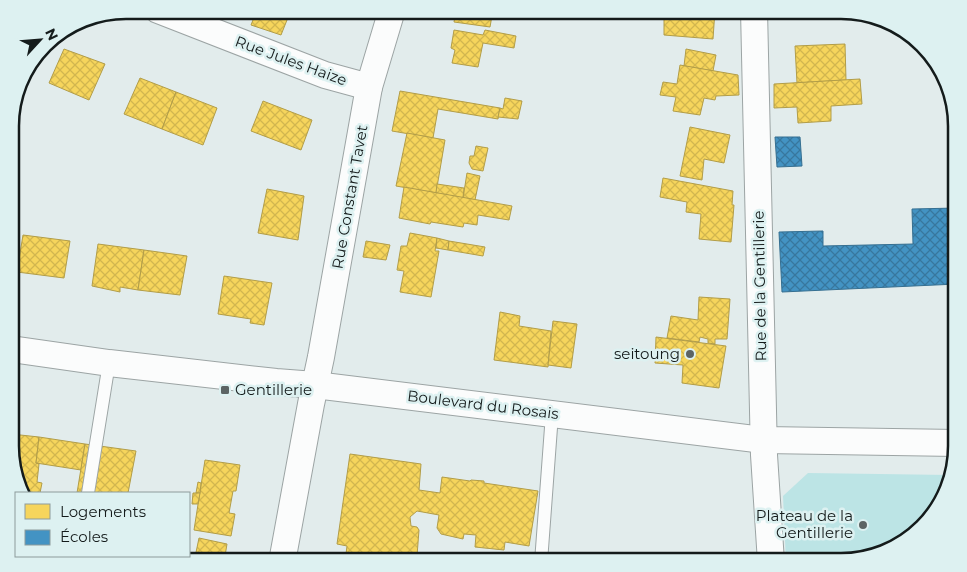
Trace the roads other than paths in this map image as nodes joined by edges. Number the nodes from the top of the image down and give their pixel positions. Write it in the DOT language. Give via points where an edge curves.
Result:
graph roads {
  1 [pos="181,19"];
  2 [pos="389,19"];
  3 [pos="754,19"];
  4 [pos="369,87"];
  5 [pos="19,350"];
  6 [pos="108,363"];
  7 [pos="315,385"];
  8 [pos="552,414"];
  9 [pos="764,440"];
  10 [pos="948,443"];
  11 [pos="88,492"];
  12 [pos="284,553"];
  13 [pos="542,553"];
  14 [pos="770,553"];
  1 -- 4 [label="street, Rue Jules Haize" via="325,75"];
  2 -- 4 [label="street, Rue Constant Tavet"];
  3 -- 9 [label="street, Rue de la Gentillerie"];
  4 -- 7 [label="street, Rue Constant Tavet"];
  5 -- 6 [label="street, Boulevard du Rosais"];
  6 -- 7 [label="street, Boulevard du Rosais"];
  6 -- 11 [label="lane"];
  7 -- 8 [label="street, Boulevard du Rosais"];
  7 -- 12 [label="street, Rue Constant Tavet"];
  8 -- 9 [label="street, Boulevard du Rosais"];
  8 -- 13 [label="lane"];
  9 -- 10 [label="street, Boulevard du Rosais"];
  9 -- 14 [label="street, Rue de la Gentillerie"];
}
